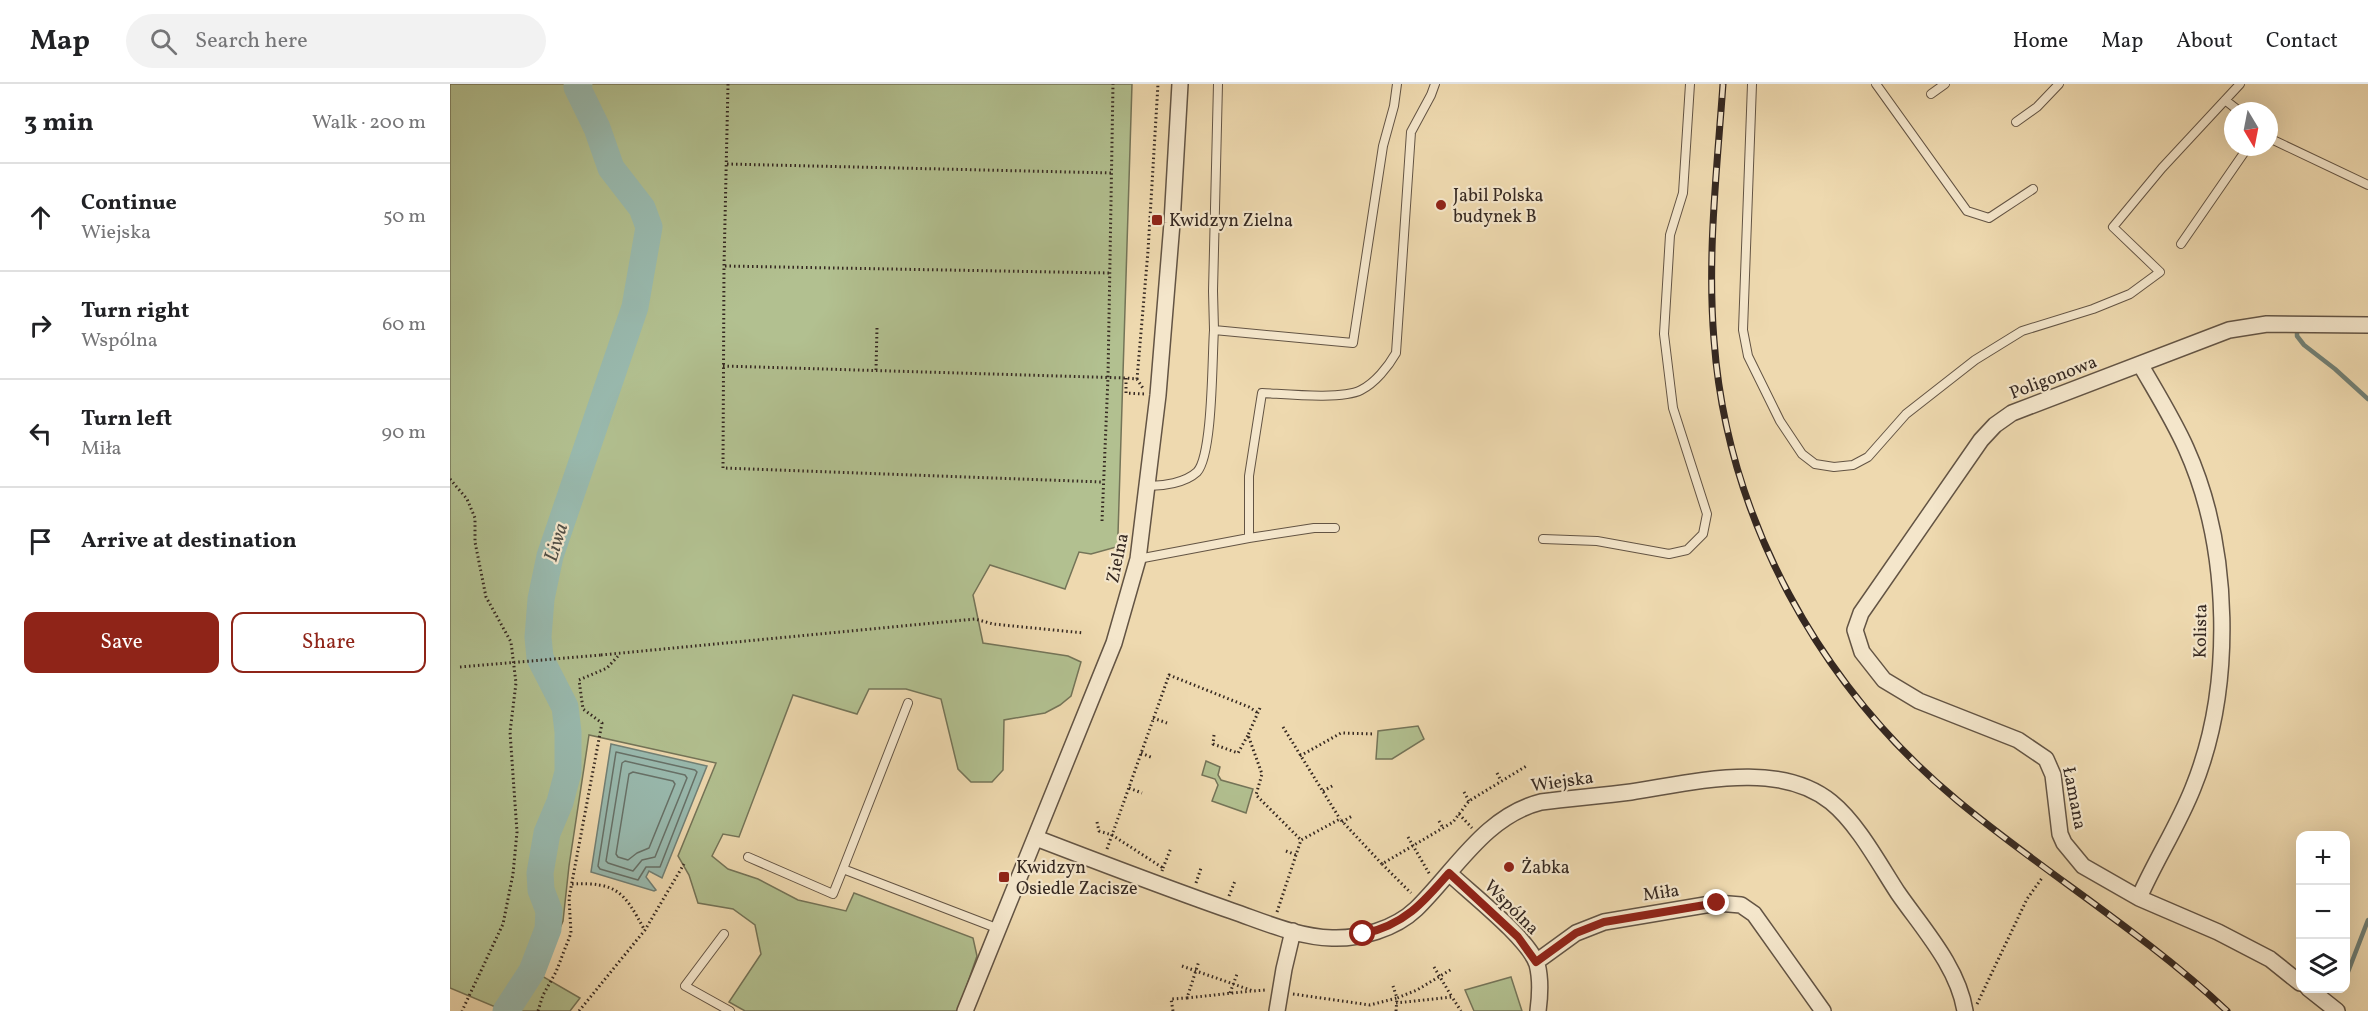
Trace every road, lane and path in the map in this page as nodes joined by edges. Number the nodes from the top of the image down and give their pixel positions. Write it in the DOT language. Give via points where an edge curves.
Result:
graph roads {
  1 [pos="728,84"];
  2 [pos="1113,84"];
  3 [pos="1158,84"];
  4 [pos="1180,84"];
  5 [pos="1218,84"];
  6 [pos="1397,84"];
  7 [pos="1435,84"];
  8 [pos="1690,84"];
  9 [pos="1752,84"];
  10 [pos="1876,84"];
  11 [pos="1945,84"];
  12 [pos="2059,84"];
  13 [pos="2240,84"];
  14 [pos="1931,94"];
  15 [pos="2225,100"];
  16 [pos="2227,102"];
  17 [pos="2016,122"];
  18 [pos="2278,142"];
  19 [pos="2242,156"];
  20 [pos="726,164"];
  21 [pos="1112,173"];
  22 [pos="2368,185"];
  23 [pos="2033,189"];
  24 [pos="2181,244"];
  25 [pos="724,266"];
  26 [pos="1110,273"];
  27 [pos="2368,325"];
  28 [pos="877,328"];
  29 [pos="1214,330"];
  30 [pos="2140,364"];
  31 [pos="723,366"];
  32 [pos="876,370"];
  33 [pos="1108,377"];
  34 [pos="1126,378"];
  35 [pos="1137,379"];
  36 [pos="450,479"];
  37 [pos="1102,482"];
  38 [pos="1149,486"];
  39 [pos="1102,521"];
  40 [pos="1335,528"];
  41 [pos="1249,538"];
  42 [pos="1543,539"];
  43 [pos="1138,559"];
  44 [pos="1855,630"];
  45 [pos="1084,633"];
  46 [pos="620,654"];
  47 [pos="460,668"];
  48 [pos="908,703"];
  49 [pos="1260,708"];
  50 [pos="1258,713"];
  51 [pos="1153,718"];
  52 [pos="1167,723"];
  53 [pos="1282,728"];
  54 [pos="1375,734"];
  55 [pos="1214,735"];
  56 [pos="1248,735"];
  57 [pos="1141,753"];
  58 [pos="1300,756"];
  59 [pos="1153,758"];
  60 [pos="1528,765"];
  61 [pos="1497,773"];
  62 [pos="1501,782"];
  63 [pos="1334,785"];
  64 [pos="1129,788"];
  65 [pos="1323,791"];
  66 [pos="1464,792"];
  67 [pos="1142,793"];
  68 [pos="1469,801"];
  69 [pos="1458,814"];
  70 [pos="1352,816"];
  71 [pos="1341,820"];
  72 [pos="1439,821"];
  73 [pos="1097,822"];
  74 [pos="1443,828"];
  75 [pos="1475,831"];
  76 [pos="1112,835"];
  77 [pos="1408,837"];
  78 [pos="1036,838"];
  79 [pos="1301,840"];
  80 [pos="1413,847"];
  81 [pos="1171,848"];
  82 [pos="1286,851"];
  83 [pos="1296,855"];
  84 [pos="748,857"];
  85 [pos="1105,857"];
  86 [pos="684,864"];
  87 [pos="1163,868"];
  88 [pos="843,869"];
  89 [pos="1449,873"];
  90 [pos="1160,876"];
  91 [pos="2042,878"];
  92 [pos="1432,879"];
  93 [pos="572,884"];
  94 [pos="2139,898"];
  95 [pos="1274,925"];
  96 [pos="999,929"];
  97 [pos="645,930"];
  98 [pos="1293,931"];
  99 [pos="724,934"];
  100 [pos="1199,961"];
  101 [pos="1536,962"];
  102 [pos="1182,966"];
  103 [pos="1434,968"];
  104 [pos="1452,969"];
  105 [pos="1195,971"];
  106 [pos="1237,974"];
  107 [pos="1439,977"];
  108 [pos="2296,979"];
  109 [pos="1233,984"];
  110 [pos="1393,986"];
  111 [pos="1253,991"];
  112 [pos="1280,991"];
  113 [pos="1230,993"];
  114 [pos="2314,993"];
  115 [pos="1452,997"];
  116 [pos="1187,998"];
  117 [pos="1397,998"];
  118 [pos="1396,1003"];
  119 [pos="462,1011"];
  120 [pos="538,1011"];
  121 [pos="579,1011"];
  122 [pos="729,1011"];
  123 [pos="965,1011"];
  124 [pos="1173,1011"];
  125 [pos="1277,1011"];
  126 [pos="1396,1011"];
  127 [pos="1461,1011"];
  128 [pos="1538,1011"];
  129 [pos="1822,1011"];
  130 [pos="1965,1011"];
  131 [pos="1974,1011"];
  132 [pos="2337,1011"];
  1 -- 20 [label="path"];
  2 -- 21 [label="path"];
  3 -- 35 [label="path"];
  4 -- 38 [label="street, Zielna"];
  5 -- 29 [label="lane"];
  6 -- 29 [label="lane" via="1383,146 1353,343"];
  7 -- 41 [label="lane" via="1411,132 1396,353 1377,378 1361,390 1345,395 1262,393 1249,476"];
  8 -- 42 [label="lane" via="1683,193 1670,235 1664,334 1673,408 1707,514 1703,534 1687,550 1669,554 1597,541"];
  9 -- 15 [label="lane" via="1743,330 1748,356 1780,421 1802,454 1815,464 1834,467 1853,465 1868,457 1906,414 1975,360 2013,337 2130,294 2160,272 2113,227"];
  10 -- 23 [label="lane" via="1967,210 1989,218"];
  11 -- 14 [label="lane"];
  12 -- 17 [label="lane"];
  13 -- 15 [label="lane"];
  15 -- 16 [label="lane"];
  18 -- 22 [label="lane"];
  19 -- 24 [label="lane"];
  20 -- 21 [label="path"];
  20 -- 25 [label="path"];
  21 -- 26 [label="path"];
  25 -- 26 [label="path"];
  25 -- 31 [label="path"];
  26 -- 33 [label="path"];
  27 -- 30 [label="street, Poligonowa" via="2267,324 2229,330"];
  28 -- 32 [label="path"];
  29 -- 38 [label="lane" via="1206,452 1197,471 1169,486"];
  30 -- 44 [label="street, Poligonowa" via="2022,408 1995,425 1861,613"];
  30 -- 94 [label="street, Kolista" via="2186,449 2201,490 2219,573 2221,616 2216,703 2194,787"];
  31 -- 32 [label="path"];
  31 -- 37 [label="path" via="723,468"];
  32 -- 33 [label="path"];
  33 -- 34 [label="path"];
  33 -- 37 [label="path"];
  34 -- 35 [label="path"];
  34 -- 35 [label="path" via="1126,393 1147,394"];
  36 -- 119 [label="path" via="467,499 475,518 475,542 486,597 511,642 516,683 510,732 517,832 513,874 503,924"];
  37 -- 39 [label="path"];
  38 -- 43 [label="street, Zielna"];
  40 -- 41 [label="lane"];
  41 -- 43 [label="lane"];
  43 -- 78 [label="street, Zielna" via="1114,643"];
  44 -- 94 [label="street, Łamana" via="1862,652 1884,680 1919,701 2018,740 2046,759 2053,775 2064,843 2083,866"];
  45 -- 46 [label="path" via="975,619"];
  46 -- 47 [label="path, bridge"];
  46 -- 93 [label="path" via="607,668 579,680 583,709 602,723"];
  48 -- 88 [label="lane"];
  49 -- 50 [label="path"];
  50 -- 51 [label="path" via="1172,674"];
  50 -- 56 [label="path"];
  51 -- 52 [label="path"];
  51 -- 57 [label="path"];
  53 -- 58 [label="path"];
  54 -- 58 [label="path" via="1341,733"];
  55 -- 56 [label="path" via="1213,744 1238,753"];
  56 -- 79 [label="path" via="1263,774 1256,795"];
  57 -- 59 [label="path"];
  57 -- 64 [label="path"];
  58 -- 65 [label="path"];
  60 -- 62 [label="path"];
  61 -- 62 [label="path"];
  62 -- 68 [label="path"];
  63 -- 65 [label="path"];
  64 -- 67 [label="path"];
  64 -- 76 [label="path"];
  65 -- 71 [label="path"];
  66 -- 68 [label="path"];
  68 -- 69 [label="path"];
  69 -- 74 [label="path"];
  69 -- 75 [label="path"];
  70 -- 71 [label="path"];
  71 -- 79 [label="path"];
  71 -- 80 [label="path" via="1382,864"];
  72 -- 74 [label="path"];
  73 -- 76 [label="path" via="1099,831"];
  74 -- 80 [label="path"];
  76 -- 85 [label="path"];
  76 -- 87 [label="path"];
  77 -- 80 [label="path"];
  78 -- 95 [label="street, Wiejska"];
  78 -- 96 [label="street, Zielna"];
  79 -- 83 [label="path"];
  80 -- 92 [label="path"];
  81 -- 87 [label="path"];
  82 -- 83 [label="path"];
  83 -- 95 [label="path"];
  84 -- 88 [label="lane" via="833,894"];
  86 -- 97 [label="path"];
  87 -- 90 [label="path"];
  88 -- 96 [label="lane"];
  89 -- 98 [label="street, Wiejska" via="1410,914 1378,931 1334,938"];
  89 -- 101 [label="street, Wspólna" via="1518,937"];
  89 -- 130 [label="street, Wiejska" via="1501,819 1541,802 1720,777 1756,777 1788,783 1821,795 1850,822 1947,963"];
  91 -- 131 [label="path" via="2027,899"];
  93 -- 97 [label="path" via="591,883 621,892"];
  93 -- 120 [label="path" via="571,933"];
  94 -- 108 [label="street, Łamana" via="2229,937 2270,959"];
  95 -- 98 [label="street, Wiejska"];
  96 -- 123 [label="street, Zielna"];
  97 -- 121 [label="path"];
  98 -- 112 [label="street"];
  99 -- 122 [label="lane" via="685,986"];
  100 -- 105 [label="path"];
  101 -- 128 [label="street, Wspólna"];
  101 -- 129 [label="street, Miła" via="1576,933 1604,922 1733,903 1754,914"];
  102 -- 105 [label="path"];
  103 -- 107 [label="path"];
  104 -- 107 [label="path"];
  105 -- 109 [label="path"];
  105 -- 116 [label="path"];
  106 -- 109 [label="path"];
  107 -- 115 [label="path"];
  107 -- 117 [label="path"];
  109 -- 111 [label="path"];
  109 -- 113 [label="path"];
  110 -- 117 [label="path"];
  111 -- 112 [label="path"];
  111 -- 113 [label="path"];
  112 -- 117 [label="path" via="1350,1004 1371,1005"];
  112 -- 125 [label="street"];
  113 -- 116 [label="path"];
  114 -- 132 [label="street"];
  115 -- 118 [label="path"];
  115 -- 127 [label="path"];
  116 -- 124 [label="path" via="1171,999"];
  117 -- 118 [label="path"];
  118 -- 126 [label="path"];
}
